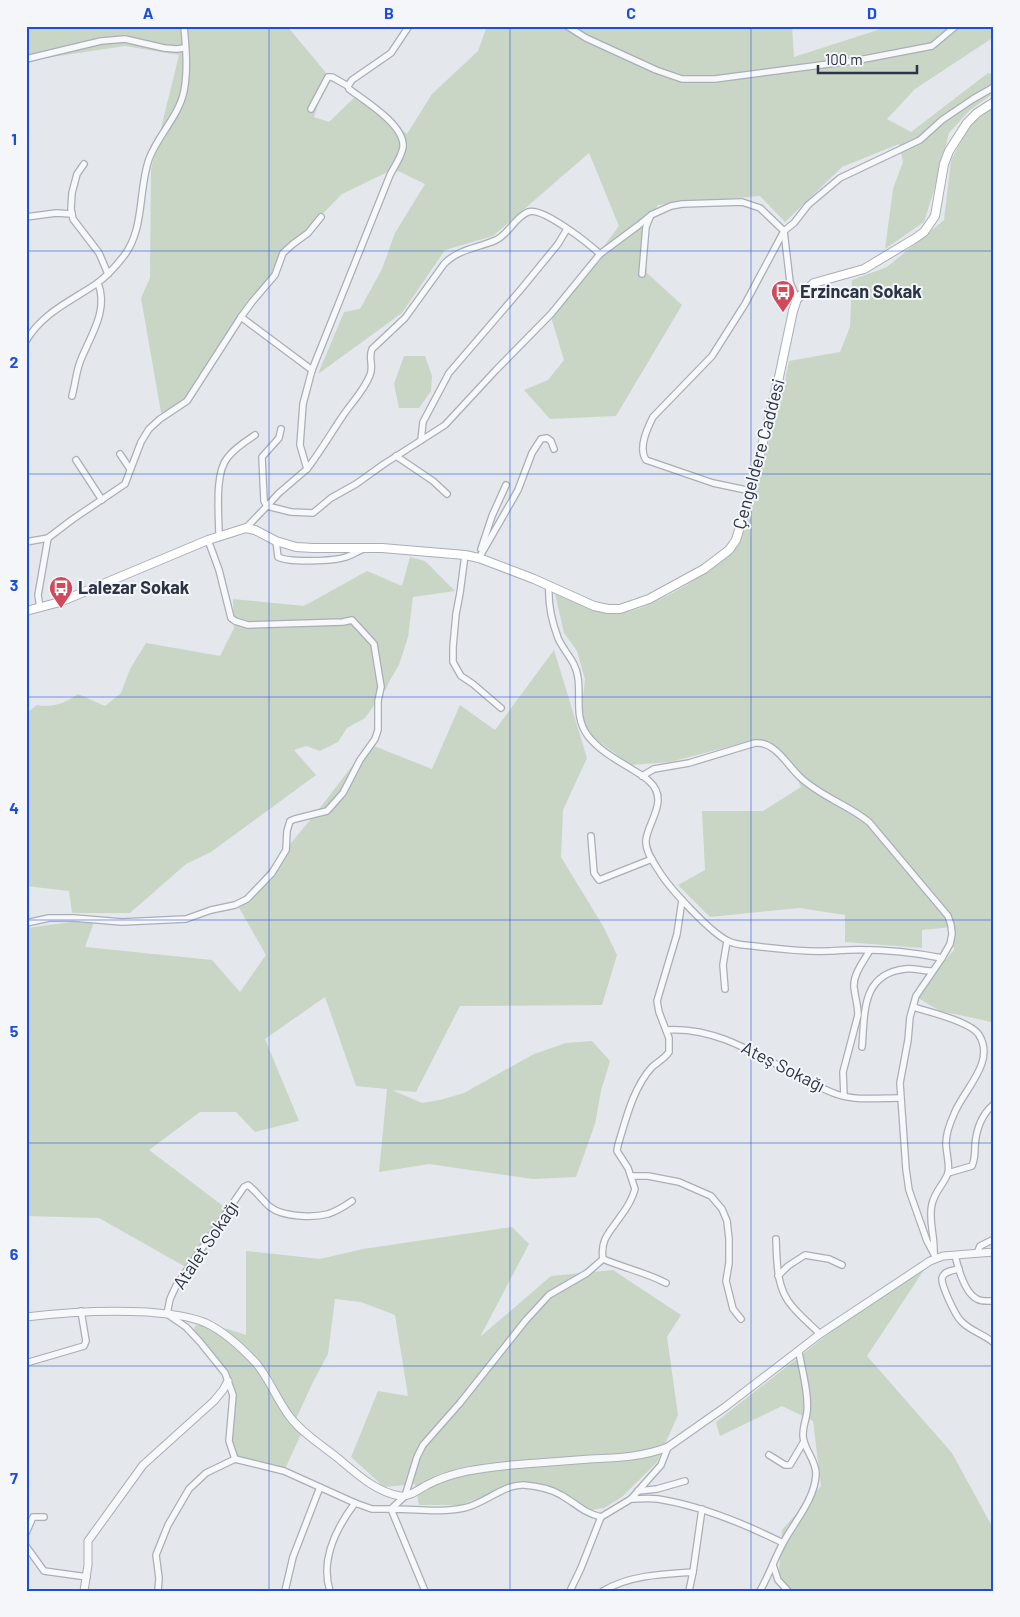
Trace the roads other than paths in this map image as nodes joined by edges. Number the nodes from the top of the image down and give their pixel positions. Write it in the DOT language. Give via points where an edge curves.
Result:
graph roads {
  1 [pos="184,26"];
  2 [pos="409,26"];
  3 [pos="567,26"];
  4 [pos="956,26"];
  5 [pos="186,48"];
  6 [pos="26,59"];
  7 [pos="348,86"];
  8 [pos="994,87"];
  9 [pos="994,102"];
  10 [pos="311,109"];
  11 [pos="84,164"];
  12 [pos="72,214"];
  13 [pos="650,214"];
  14 [pos="26,217"];
  15 [pos="321,217"];
  16 [pos="567,229"];
  17 [pos="784,231"];
  18 [pos="600,254"];
  19 [pos="108,274"];
  20 [pos="642,274"];
  21 [pos="98,283"];
  22 [pos="797,299"];
  23 [pos="241,317"];
  24 [pos="26,341"];
  25 [pos="312,370"];
  26 [pos="72,396"];
  27 [pos="281,429"];
  28 [pos="255,435"];
  29 [pos="421,440"];
  30 [pos="554,449"];
  31 [pos="120,454"];
  32 [pos="396,456"];
  33 [pos="76,460"];
  34 [pos="130,469"];
  35 [pos="306,469"];
  36 [pos="506,485"];
  37 [pos="751,491"];
  38 [pos="447,494"];
  39 [pos="102,500"];
  40 [pos="267,506"];
  41 [pos="246,528"];
  42 [pos="219,536"];
  43 [pos="48,538"];
  44 [pos="208,540"];
  45 [pos="276,541"];
  46 [pos="26,542"];
  47 [pos="366,548"];
  48 [pos="465,555"];
  49 [pos="479,558"];
  50 [pos="549,586"];
  51 [pos="40,608"];
  52 [pos="26,611"];
  53 [pos="501,708"];
  54 [pos="642,776"];
  55 [pos="591,836"];
  56 [pos="652,858"];
  57 [pos="682,900"];
  58 [pos="26,924"];
  59 [pos="727,941"];
  60 [pos="870,950"];
  61 [pos="942,958"];
  62 [pos="932,971"];
  63 [pos="725,989"];
  64 [pos="913,1007"];
  65 [pos="666,1030"];
  66 [pos="862,1047"];
  67 [pos="844,1096"];
  68 [pos="900,1098"];
  69 [pos="994,1104"];
  70 [pos="948,1174"];
  71 [pos="632,1176"];
  72 [pos="352,1201"];
  73 [pos="776,1239"];
  74 [pos="994,1239"];
  75 [pos="994,1252"];
  76 [pos="977,1253"];
  77 [pos="956,1255"];
  78 [pos="935,1256"];
  79 [pos="603,1259"];
  80 [pos="842,1265"];
  81 [pos="959,1269"];
  82 [pos="778,1276"];
  83 [pos="666,1283"];
  84 [pos="994,1301"];
  85 [pos="81,1311"];
  86 [pos="167,1314"];
  87 [pos="26,1317"];
  88 [pos="741,1319"];
  89 [pos="820,1334"];
  90 [pos="994,1343"];
  91 [pos="799,1352"];
  92 [pos="26,1363"];
  93 [pos="228,1381"];
  94 [pos="803,1443"];
  95 [pos="668,1447"];
  96 [pos="770,1455"];
  97 [pos="235,1459"];
  98 [pos="685,1481"];
  99 [pos="320,1488"];
  100 [pos="638,1491"];
  101 [pos="405,1496"];
  102 [pos="631,1499"];
  103 [pos="355,1503"];
  104 [pos="391,1509"];
  105 [pos="702,1509"];
  106 [pos="44,1516"];
  107 [pos="601,1517"];
  108 [pos="26,1533"];
  109 [pos="783,1543"];
  110 [pos="26,1546"];
  111 [pos="773,1565"];
  112 [pos="693,1572"];
  113 [pos="86,1577"];
  114 [pos="84,1591"];
  115 [pos="158,1591"];
  116 [pos="285,1591"];
  117 [pos="330,1591"];
  118 [pos="426,1591"];
  119 [pos="570,1591"];
  120 [pos="603,1591"];
  121 [pos="689,1591"];
  122 [pos="760,1591"];
  123 [pos="788,1591"];
  1 -- 5 [label="street"];
  2 -- 7 [label="street" via="391,53"];
  3 -- 4 [label="street" via="586,38 682,79 715,79 859,60 932,46"];
  5 -- 6 [label="street" via="164,48 125,39 101,41"];
  5 -- 19 [label="street" via="187,74 183,94 150,157 143,181 136,234 125,256"];
  7 -- 10 [label="street" via="328,77"];
  7 -- 25 [label="street" via="392,123 402,136 403,148"];
  8 -- 17 [label="street" via="942,120 920,140 840,178"];
  9 -- 22 [label="main road" via="967,123 949,150 935,216 924,232 864,269 814,283"];
  11 -- 12 [label="street" via="75,179"];
  12 -- 14 [label="street"];
  12 -- 19 [label="street" via="99,253"];
  13 -- 17 [label="street" via="682,204 742,202 760,208"];
  13 -- 18 [label="street"];
  13 -- 20 [label="street"];
  15 -- 23 [label="street" via="308,233 283,253 275,275"];
  16 -- 18 [label="street"];
  16 -- 29 [label="street" via="522,288 449,373 423,422"];
  16 -- 35 [label="street" via="542,213 528,212 499,239 451,256 405,318 372,349 370,376"];
  17 -- 22 [label="street" via="790,282"];
  17 -- 37 [label="street" via="745,304 712,356 653,417 643,445 646,460 713,483"];
  18 -- 29 [label="street" via="552,314 445,425"];
  19 -- 21 [label="street"];
  21 -- 24 [label="street" via="43,319"];
  21 -- 26 [label="street" via="101,298 99,319 77,370"];
  22 -- 37 [label="main road, Çengeldere Caddesi"];
  23 -- 25 [label="street"];
  23 -- 34 [label="street" via="188,401 149,429"];
  25 -- 35 [label="street" via="303,404 300,445"];
  27 -- 40 [label="street" via="280,438 262,457"];
  28 -- 42 [label="street" via="226,458 220,477"];
  29 -- 32 [label="street"];
  30 -- 49 [label="street" via="547,438 537,444 518,490"];
  31 -- 34 [label="street"];
  32 -- 38 [label="street"];
  32 -- 40 [label="street" via="312,513"];
  33 -- 39 [label="street"];
  34 -- 39 [label="street" via="125,484"];
  35 -- 40 [label="street"];
  36 -- 49 [label="street"];
  37 -- 50 [label="main road, Çengeldere Caddesi" via="736,540 729,550 704,569 650,599 620,609 608,609"];
  39 -- 43 [label="street"];
  40 -- 41 [label="street"];
  41 -- 42 [label="main road"];
  41 -- 45 [label="main road, Çengeldere Caddesi"];
  42 -- 44 [label="main road"];
  43 -- 46 [label="street"];
  43 -- 51 [label="street" via="38,595"];
  44 -- 51 [label="main road"];
  44 -- 58 [label="street" via="231,618 235,621 248,625 352,620 374,644 381,686 375,738 343,793 327,811 290,821 286,850 272,873 247,899 186,919 122,922 48,918"];
  45 -- 47 [label="main road, Çengeldere Caddesi" via="296,547"];
  45 -- 47 [label="street" via="276,554 284,560 320,561 345,557"];
  47 -- 48 [label="main road, Çengeldere Caddesi"];
  48 -- 49 [label="main road, Çengeldere Caddesi"];
  48 -- 53 [label="street" via="456,614 454,662 460,676"];
  49 -- 50 [label="main road, Çengeldere Caddesi"];
  50 -- 54 [label="street" via="558,638 577,672 578,711 583,727 605,753"];
  51 -- 52 [label="main road"];
  54 -- 56 [label="street" via="653,786 658,798 646,842"];
  54 -- 61 [label="street" via="654,769 689,764 755,743 770,746 811,787 869,822 948,916 952,934"];
  55 -- 56 [label="street" via="594,873 600,880"];
  56 -- 57 [label="street"];
  57 -- 59 [label="street"];
  57 -- 65 [label="street" via="657,1001"];
  59 -- 60 [label="street" via="776,949"];
  59 -- 63 [label="street"];
  60 -- 61 [label="street" via="912,952"];
  60 -- 67 [label="street" via="854,981 858,1015 843,1072"];
  61 -- 62 [label="street"];
  62 -- 64 [label="street"];
  62 -- 66 [label="street" via="906,969 893,972 882,976 872,986 866,1001"];
  64 -- 68 [label="street"];
  64 -- 70 [label="street" via="953,1019 972,1029 980,1035 984,1049 981,1067 950,1123 946,1140"];
  65 -- 67 [label="street, Ateş Sokağı" via="685,1029 733,1042"];
  65 -- 71 [label="street" via="670,1052 652,1068 633,1098 618,1146 620,1157"];
  67 -- 68 [label="street, Ateş Sokağı"];
  68 -- 78 [label="street" via="909,1190 926,1241"];
  69 -- 70 [label="street" via="983,1115 979,1125 972,1166"];
  70 -- 78 [label="street" via="932,1204"];
  71 -- 79 [label="street" via="635,1189 632,1199 602,1244"];
  71 -- 88 [label="street" via="679,1182 711,1196 722,1209 729,1239 726,1281 733,1309"];
  72 -- 86 [label="street, Atalet Sokağı" via="329,1213 296,1215 272,1208 248,1185 244,1187 176,1286"];
  73 -- 82 [label="street"];
  74 -- 76 [label="street" via="980,1246"];
  75 -- 76 [label="street"];
  76 -- 77 [label="street"];
  77 -- 78 [label="street"];
  77 -- 81 [label="street"];
  78 -- 89 [label="street"];
  79 -- 83 [label="street"];
  79 -- 101 [label="street" via="587,1273 549,1294 526,1320 423,1445"];
  80 -- 82 [label="street" via="829,1259 805,1256"];
  81 -- 84 [label="street" via="972,1296"];
  81 -- 90 [label="street" via="946,1273 942,1280 953,1311 965,1325"];
  82 -- 89 [label="street" via="790,1305"];
  85 -- 86 [label="street"];
  85 -- 87 [label="street"];
  85 -- 92 [label="street" via="84,1346"];
  86 -- 93 [label="street" via="200,1342"];
  86 -- 101 [label="street" via="194,1319 224,1334 265,1375 285,1410 298,1425 367,1481 382,1490"];
  89 -- 91 [label="street"];
  91 -- 94 [label="street" via="806,1389"];
  91 -- 95 [label="street"];
  93 -- 97 [label="street" via="233,1395 230,1441"];
  93 -- 113 [label="street" via="214,1401 143,1465 88,1541"];
  94 -- 96 [label="street" via="790,1465"];
  94 -- 109 [label="street" via="810,1453 816,1474 806,1505"];
  95 -- 100 [label="street" via="660,1465"];
  95 -- 101 [label="street" via="634,1457 471,1470 441,1478"];
  97 -- 99 [label="street" via="284,1471"];
  97 -- 115 [label="street" via="206,1473 189,1489 168,1525 156,1554"];
  98 -- 100 [label="street"];
  99 -- 103 [label="street"];
  99 -- 116 [label="street" via="293,1557"];
  100 -- 102 [label="street"];
  101 -- 104 [label="street"];
  102 -- 105 [label="street" via="657,1499"];
  102 -- 107 [label="street"];
  103 -- 104 [label="street" via="372,1509"];
  103 -- 117 [label="street" via="345,1516 327,1557"];
  104 -- 107 [label="street" via="465,1508 522,1485 561,1494 589,1514"];
  104 -- 118 [label="street"];
  105 -- 109 [label="street" via="746,1524"];
  105 -- 112 [label="street"];
  106 -- 108 [label="street" via="33,1517"];
  107 -- 119 [label="street"];
  109 -- 111 [label="street"];
  110 -- 113 [label="street" via="44,1571"];
  111 -- 122 [label="street"];
  111 -- 123 [label="street" via="778,1580"];
  112 -- 120 [label="street" via="626,1580"];
  112 -- 121 [label="street"];
  113 -- 114 [label="street"];
}
